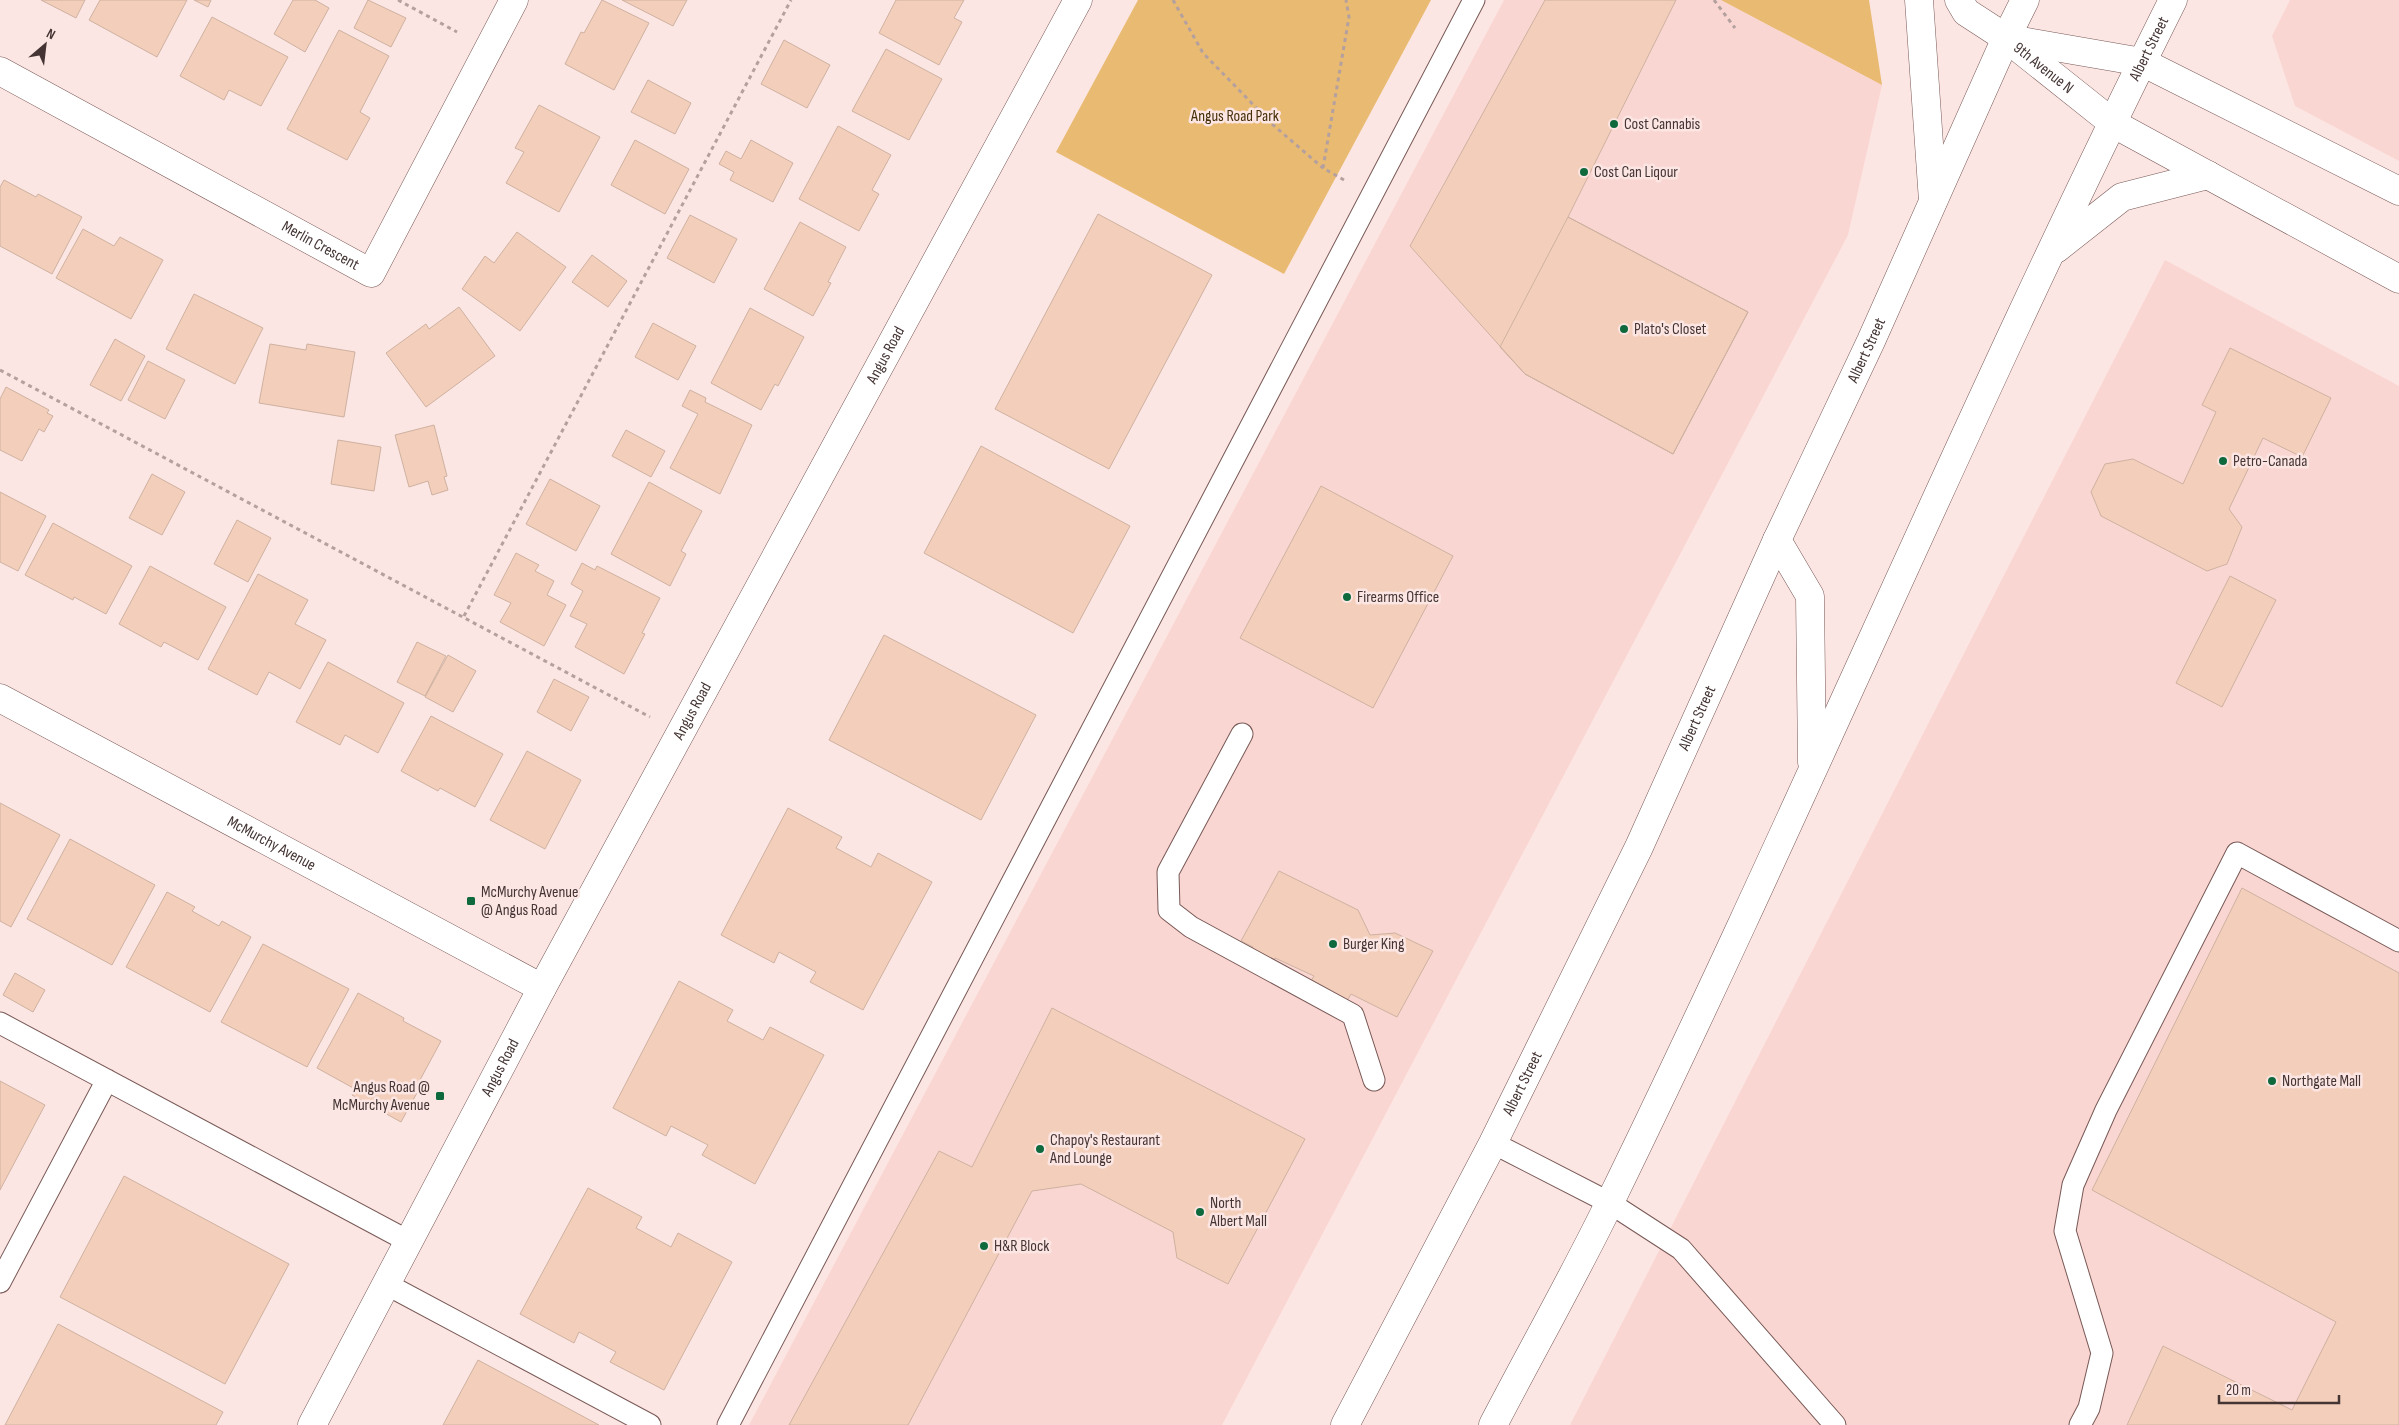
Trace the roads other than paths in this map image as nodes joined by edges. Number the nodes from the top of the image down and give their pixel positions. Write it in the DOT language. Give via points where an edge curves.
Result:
graph roads {
  1 [pos="514,0"];
  2 [pos="1078,0"];
  3 [pos="1474,0"];
  4 [pos="1919,0"];
  5 [pos="1959,0"];
  6 [pos="2024,0"];
  7 [pos="2173,0"];
  8 [pos="2006,38"];
  9 [pos="2142,62"];
  10 [pos="0,72"];
  11 [pos="2114,124"];
  12 [pos="2208,175"];
  13 [pos="2399,191"];
  14 [pos="1933,200"];
  15 [pos="2051,253"];
  16 [pos="2399,279"];
  17 [pos="1777,540"];
  18 [pos="0,698"];
  19 [pos="1242,734"];
  20 [pos="1812,770"];
  21 [pos="2399,942"];
  22 [pos="542,988"];
  23 [pos="0,1023"];
  24 [pos="107,1080"];
  25 [pos="1374,1080"];
  26 [pos="1493,1142"];
  27 [pos="1610,1203"];
  28 [pos="408,1241"];
  29 [pos="0,1282"];
  30 [pos="386,1284"];
  31 [pos="312,1425"];
  32 [pos="650,1425"];
  33 [pos="728,1425"];
  34 [pos="1345,1425"];
  35 [pos="1493,1425"];
  36 [pos="1835,1425"];
  37 [pos="2080,1425"];
  1 -- 10 [label="main road, Merlin Crescent" via="371,273"];
  2 -- 22 [label="main road, Angus Road"];
  3 -- 33 [label="lane"];
  4 -- 14 [label="main road"];
  5 -- 8 [label="main road" via="1966,12"];
  6 -- 8 [label="main road, Albert Street"];
  7 -- 9 [label="main road, Albert Street"];
  8 -- 9 [label="main road, 9th Avenue N"];
  8 -- 11 [label="main road, 9th Avenue N"];
  8 -- 14 [label="main road, Albert Street"];
  9 -- 11 [label="main road, Albert Street"];
  9 -- 13 [label="main road, 9th Avenue N"];
  11 -- 12 [label="main road, 9th Avenue N"];
  11 -- 15 [label="main road, Albert Street"];
  12 -- 15 [label="main road" via="2122,197"];
  12 -- 16 [label="main road, 9th Avenue N"];
  14 -- 17 [label="main road, Albert Street"];
  15 -- 20 [label="main road, Albert Street"];
  17 -- 20 [label="main road" via="1810,596"];
  17 -- 26 [label="main road, Albert Street" via="1639,847"];
  18 -- 22 [label="main road, McMurchy Avenue"];
  19 -- 25 [label="lane" via="1168,872 1169,910 1191,928 1354,1015"];
  20 -- 27 [label="main road, Albert Street"];
  21 -- 37 [label="lane" via="2237,854 2106,1110 2073,1185 2065,1232 2102,1353 2089,1408"];
  22 -- 28 [label="main road, Angus Road"];
  23 -- 24 [label="lane"];
  24 -- 28 [label="lane"];
  24 -- 29 [label="lane"];
  26 -- 27 [label="lane"];
  26 -- 34 [label="main road, Albert Street"];
  27 -- 35 [label="main road, Albert Street"];
  27 -- 36 [label="lane" via="1681,1249"];
  28 -- 30 [label="main road, Angus Road"];
  30 -- 31 [label="main road, Angus Road"];
  30 -- 32 [label="lane"];
}
